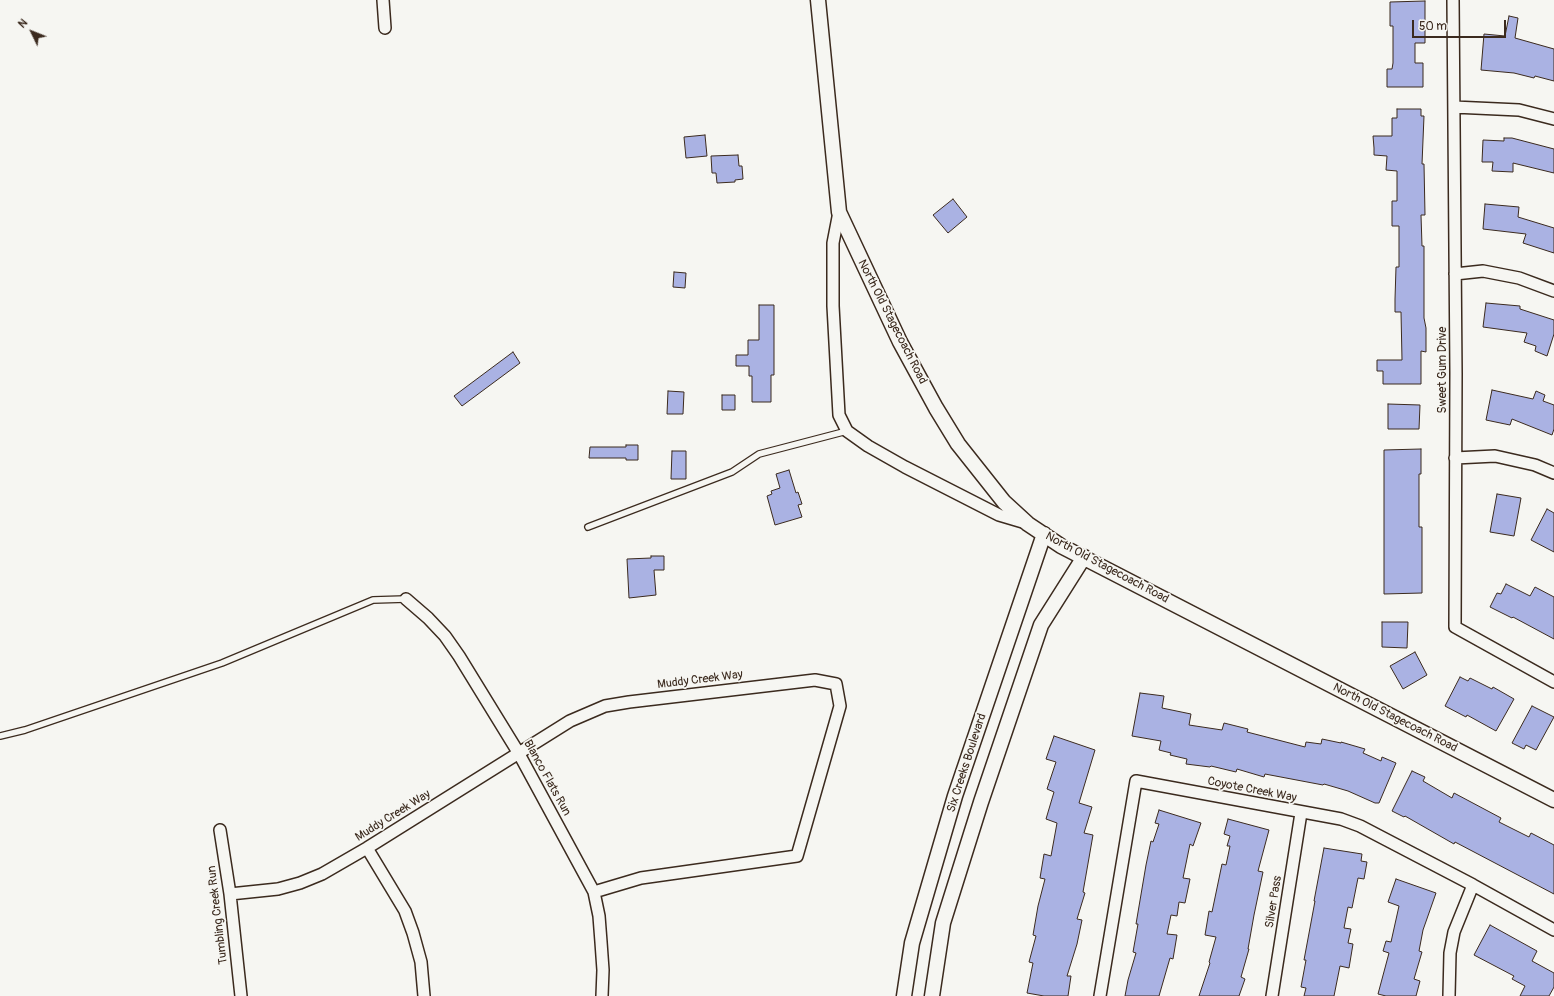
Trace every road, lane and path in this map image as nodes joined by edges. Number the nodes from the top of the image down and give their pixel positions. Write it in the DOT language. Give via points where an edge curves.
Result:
graph roads {
  1 [pos="383,0"];
  2 [pos="818,0"];
  3 [pos="1453,0"];
  4 [pos="385,28"];
  5 [pos="1454,107"];
  6 [pos="1554,119"];
  7 [pos="838,212"];
  8 [pos="1455,274"];
  9 [pos="1554,291"];
  10 [pos="847,431"];
  11 [pos="1455,458"];
  12 [pos="1554,473"];
  13 [pos="1028,524"];
  14 [pos="588,526"];
  15 [pos="1044,534"];
  16 [pos="1084,557"];
  17 [pos="406,599"];
  18 [pos="1554,682"];
  19 [pos="0,736"];
  20 [pos="518,752"];
  21 [pos="1554,800"];
  22 [pos="1301,813"];
  23 [pos="220,830"];
  24 [pos="367,848"];
  25 [pos="1473,885"];
  26 [pos="594,892"];
  27 [pos="230,894"];
  28 [pos="1554,930"];
  29 [pos="241,996"];
  30 [pos="424,996"];
  31 [pos="602,996"];
  32 [pos="904,996"];
  33 [pos="932,996"];
  34 [pos="1100,996"];
  35 [pos="1272,996"];
  36 [pos="1449,996"];
  1 -- 4 [label="street"];
  2 -- 7 [label="street, North Old Stagecoach Road"];
  3 -- 5 [label="street, Sweet Gum Drive"];
  5 -- 6 [label="street" via="1519,110"];
  5 -- 8 [label="street, Sweet Gum Drive"];
  7 -- 10 [label="street" via="833,243 833,306 839,415"];
  7 -- 13 [label="street, North Old Stagecoach Road" via="897,336 936,408 958,444 1004,502"];
  8 -- 9 [label="street" via="1483,271 1519,278"];
  8 -- 11 [label="street, Sweet Gum Drive"];
  10 -- 13 [label="street" via="905,467 999,515"];
  10 -- 14 [label="lane" via="759,454 732,472"];
  11 -- 12 [label="street" via="1495,456 1535,465"];
  11 -- 18 [label="street, Sweet Gum Drive" via="1455,627"];
  13 -- 15 [label="street, North Old Stagecoach Road"];
  15 -- 16 [label="street, North Old Stagecoach Road"];
  15 -- 32 [label="street, Six Creeks Boulevard" via="955,796 917,925"];
  16 -- 21 [label="street, North Old Stagecoach Road"];
  16 -- 33 [label="street" via="1041,625 943,923"];
  17 -- 19 [label="lane" via="373,600 222,662 25,730"];
  17 -- 20 [label="street, Blanco Flats Run" via="445,636"];
  20 -- 24 [label="street, Muddy Creek Way"];
  20 -- 26 [label="street, Blanco Flats Run"];
  20 -- 26 [label="street, Muddy Creek Way" via="570,721 605,706 815,680 836,684 840,706 797,856 641,878"];
  22 -- 25 [label="street, Coyote Creek Way" via="1341,819 1360,826"];
  22 -- 34 [label="street, Coyote Creek Way" via="1136,781"];
  22 -- 35 [label="street, Silver Pass"];
  23 -- 27 [label="street, Tumbling Creek Run"];
  24 -- 27 [label="street, Muddy Creek Way" via="322,874 300,883 278,889"];
  24 -- 30 [label="street" via="405,911 421,962"];
  25 -- 28 [label="street, Coyote Creek Way"];
  25 -- 36 [label="street" via="1454,932 1450,952"];
  26 -- 31 [label="street, Blanco Flats Run" via="599,916"];
  27 -- 29 [label="street, Tumbling Creek Run"];
}
